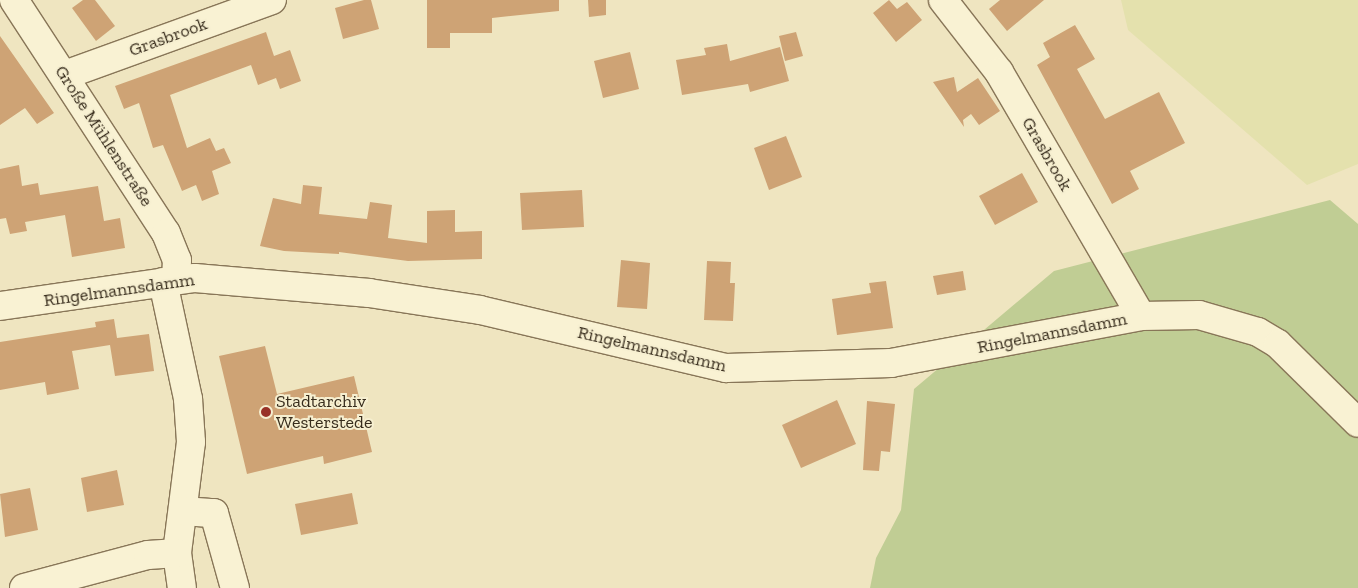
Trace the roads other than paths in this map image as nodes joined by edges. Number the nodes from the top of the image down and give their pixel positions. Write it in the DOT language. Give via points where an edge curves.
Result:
graph roads {
  1 [pos="14,0"];
  2 [pos="272,0"];
  3 [pos="943,0"];
  4 [pos="65,75"];
  5 [pos="170,281"];
  6 [pos="0,306"];
  7 [pos="1141,316"];
  8 [pos="1358,423"];
  9 [pos="183,511"];
  10 [pos="176,553"];
  11 [pos="24,588"];
  12 [pos="182,588"];
  13 [pos="235,588"];
  1 -- 4 [label="street, Große Mühlenstraße"];
  2 -- 4 [label="street, Grasbrook"];
  3 -- 7 [label="street, Grasbrook" via="999,72"];
  4 -- 5 [label="street, Große Mühlenstraße" via="166,233 177,260"];
  5 -- 6 [label="street, Ringelmannsdamm"];
  5 -- 7 [label="street, Ringelmannsdamm" via="195,278 369,293 480,310 726,368 891,363"];
  5 -- 9 [label="street, Große Mühlenstraße" via="188,399 191,442"];
  7 -- 8 [label="street, Ringelmannsdamm" via="1199,315 1258,332 1278,344"];
  9 -- 10 [label="street, Große Mühlenstraße"];
  9 -- 13 [label="street" via="214,513"];
  10 -- 11 [label="street" via="148,554"];
  10 -- 12 [label="street, Große Mühlenstraße"];
}
